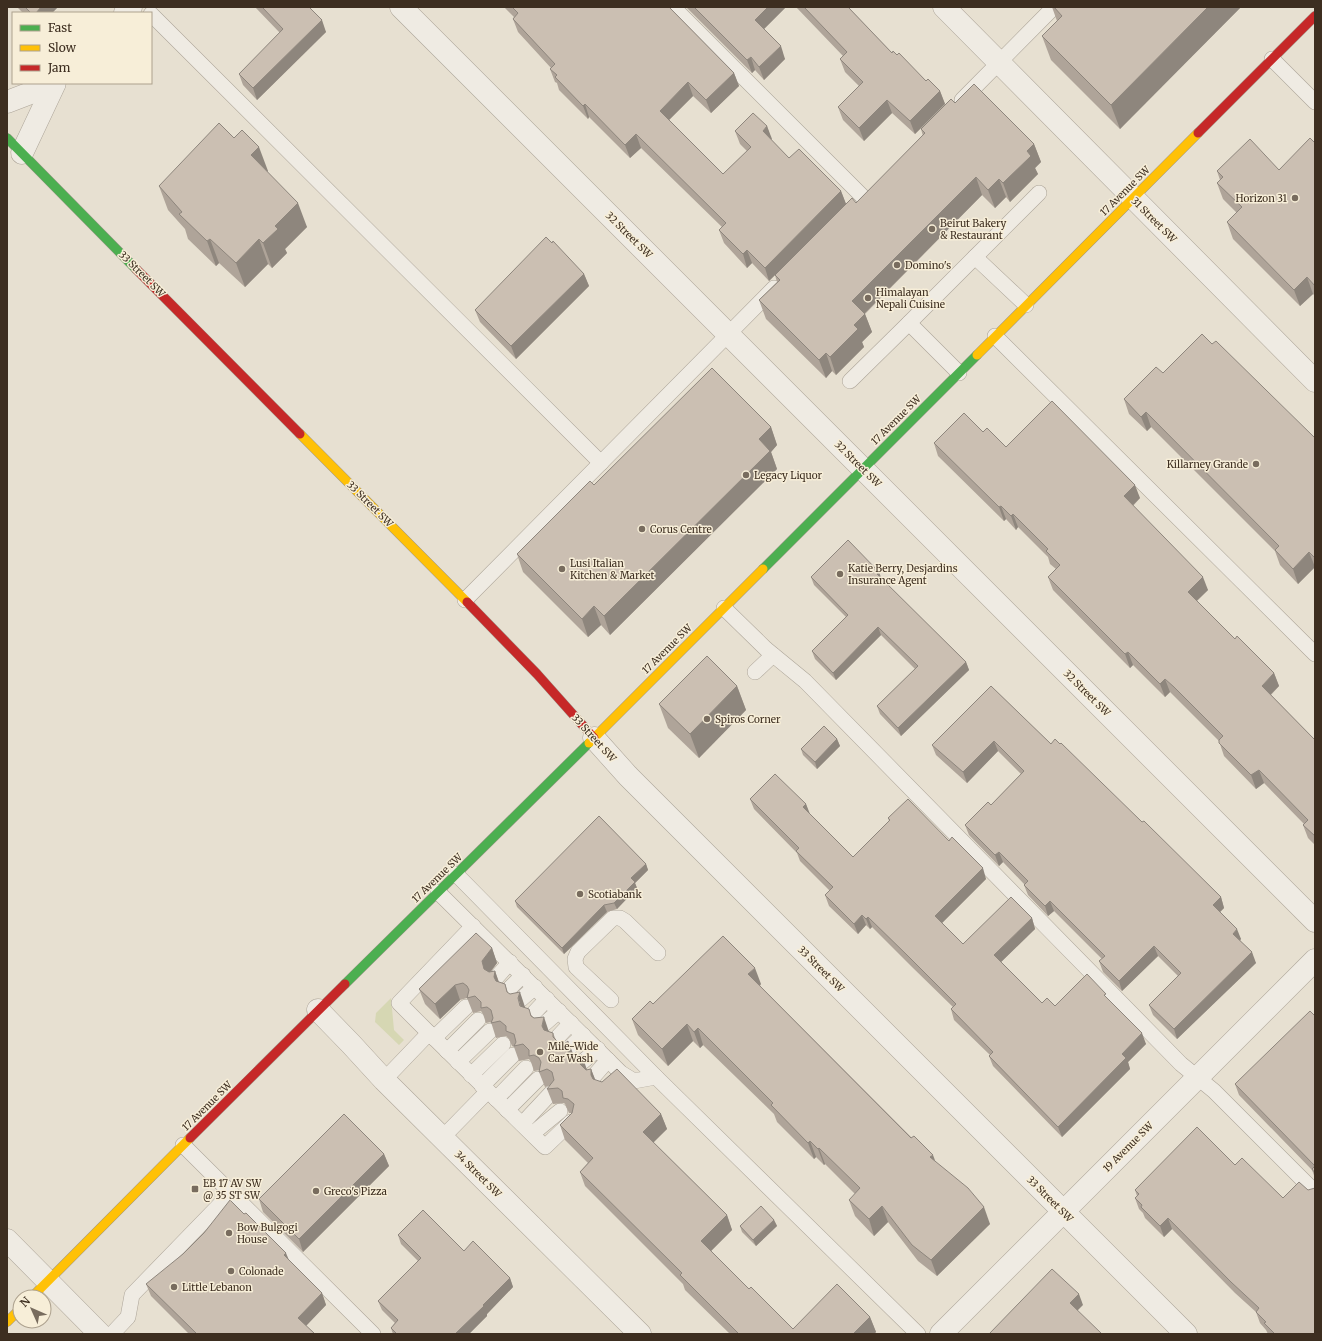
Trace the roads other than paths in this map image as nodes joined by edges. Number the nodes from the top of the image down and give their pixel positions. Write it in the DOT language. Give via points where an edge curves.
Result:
graph roads {
  1 [pos="401,7"];
  2 [pos="673,7"];
  3 [pos="944,7"];
  4 [pos="1054,7"];
  5 [pos="152,16"];
  6 [pos="1315,16"];
  7 [pos="1272,59"];
  8 [pos="999,62"];
  9 [pos="52,84"];
  10 [pos="53,84"];
  11 [pos="7,102"];
  12 [pos="1315,102"];
  13 [pos="950,111"];
  14 [pos="14,145"];
  15 [pos="875,187"];
  16 [pos="1039,193"];
  17 [pos="864,198"];
  18 [pos="1132,198"];
  19 [pos="853,209"];
  20 [pos="975,257"];
  21 [pos="787,275"];
  22 [pos="1026,305"];
  23 [pos="908,323"];
  24 [pos="728,335"];
  25 [pos="995,336"];
  26 [pos="958,373"];
  27 [pos="850,381"];
  28 [pos="1315,381"];
  29 [pos="601,463"];
  30 [pos="863,469"];
  31 [pos="465,600"];
  32 [pos="724,608"];
  33 [pos="1315,654"];
  34 [pos="772,655"];
  35 [pos="755,672"];
  36 [pos="594,738"];
  37 [pos="456,874"];
  38 [pos="438,892"];
  39 [pos="1315,921"];
  40 [pos="473,926"];
  41 [pos="658,953"];
  42 [pos="1315,960"];
  43 [pos="510,962"];
  44 [pos="523,975"];
  45 [pos="496,978"];
  46 [pos="535,987"];
  47 [pos="508,990"];
  48 [pos="548,999"];
  49 [pos="611,1000"];
  50 [pos="519,1001"];
  51 [pos="466,1007"];
  52 [pos="318,1010"];
  53 [pos="559,1011"];
  54 [pos="532,1015"];
  55 [pos="478,1020"];
  56 [pos="571,1023"];
  57 [pos="543,1026"];
  58 [pos="490,1031"];
  59 [pos="583,1035"];
  60 [pos="432,1036"];
  61 [pos="556,1038"];
  62 [pos="502,1044"];
  63 [pos="567,1050"];
  64 [pos="447,1051"];
  65 [pos="603,1054"];
  66 [pos="513,1055"];
  67 [pos="458,1062"];
  68 [pos="581,1063"];
  69 [pos="526,1068"];
  70 [pos="471,1075"];
  71 [pos="594,1076"];
  72 [pos="656,1077"];
  73 [pos="1198,1078"];
  74 [pos="538,1079"];
  75 [pos="384,1080"];
  76 [pos="489,1092"];
  77 [pos="551,1093"];
  78 [pos="507,1110"];
  79 [pos="560,1111"];
  80 [pos="571,1122"];
  81 [pos="527,1129"];
  82 [pos="442,1138"];
  83 [pos="183,1146"];
  84 [pos="1315,1192"];
  85 [pos="231,1193"];
  86 [pos="1063,1212"];
  87 [pos="7,1240"];
  88 [pos="48,1281"];
  89 [pos="40,1289"];
  90 [pos="100,1334"];
  91 [pos="112,1334"];
  92 [pos="373,1334"];
  93 [pos="640,1334"];
  94 [pos="918,1334"];
  95 [pos="941,1334"];
  96 [pos="1186,1334"];
  1 -- 24 [label="street, 32 Street SW"];
  2 -- 17 [label="lane"];
  3 -- 8 [label="street, 31 Street SW"];
  4 -- 8 [label="lane"];
  5 -- 29 [label="lane"];
  6 -- 7 [label="main road, 17 Avenue SW"];
  7 -- 12 [label="lane"];
  7 -- 18 [label="main road, 17 Avenue SW"];
  8 -- 13 [label="lane"];
  8 -- 18 [label="street, 31 Street SW"];
  9 -- 11 [label="street"];
  10 -- 14 [label="street"];
  14 -- 31 [label="main road, 33 Street SW"];
  15 -- 17 [label="lane"];
  16 -- 20 [label="lane"];
  17 -- 19 [label="lane"];
  18 -- 22 [label="main road, 17 Avenue SW"];
  18 -- 28 [label="street, 31 Street SW"];
  20 -- 22 [label="lane"];
  20 -- 23 [label="lane"];
  21 -- 24 [label="lane"];
  22 -- 25 [label="main road, 17 Avenue SW"];
  23 -- 26 [label="lane"];
  23 -- 27 [label="lane"];
  24 -- 29 [label="lane"];
  24 -- 30 [label="street, 32 Street SW"];
  25 -- 26 [label="main road, 17 Avenue SW"];
  25 -- 33 [label="lane"];
  26 -- 30 [label="main road, 17 Avenue SW"];
  29 -- 31 [label="lane"];
  30 -- 32 [label="main road, 17 Avenue SW"];
  30 -- 39 [label="street, 32 Street SW"];
  31 -- 36 [label="main road, 33 Street SW" via="537,674"];
  32 -- 34 [label="lane"];
  32 -- 36 [label="main road, 17 Avenue SW"];
  34 -- 35 [label="lane"];
  34 -- 73 [label="lane" via="805,681"];
  36 -- 37 [label="main road, 17 Avenue SW"];
  36 -- 86 [label="street, 33 Street SW" via="628,776"];
  37 -- 38 [label="main road, 17 Avenue SW"];
  37 -- 72 [label="lane"];
  38 -- 40 [label="lane"];
  38 -- 52 [label="main road, 17 Avenue SW"];
  40 -- 43 [label="lane"];
  40 -- 60 [label="lane" via="399,1003"];
  41 -- 49 [label="lane" via="620,918 613,918 578,952 575,959 576,967"];
  42 -- 73 [label="street, 19 Avenue SW"];
  43 -- 44 [label="lane"];
  43 -- 45 [label="lane"];
  44 -- 46 [label="lane"];
  44 -- 47 [label="lane"];
  46 -- 48 [label="lane"];
  46 -- 50 [label="lane"];
  48 -- 53 [label="lane"];
  48 -- 54 [label="lane"];
  51 -- 60 [label="lane"];
  52 -- 75 [label="street, 34 Street SW"];
  52 -- 83 [label="main road, 17 Avenue SW"];
  53 -- 56 [label="lane"];
  53 -- 57 [label="lane"];
  55 -- 64 [label="lane"];
  56 -- 59 [label="lane"];
  56 -- 61 [label="lane"];
  58 -- 67 [label="lane"];
  59 -- 63 [label="lane"];
  59 -- 65 [label="lane"];
  60 -- 64 [label="lane"];
  60 -- 75 [label="lane"];
  62 -- 70 [label="lane"];
  64 -- 67 [label="lane"];
  65 -- 68 [label="lane"];
  65 -- 71 [label="lane"];
  65 -- 72 [label="lane" via="616,1078 634,1081"];
  66 -- 76 [label="lane"];
  67 -- 70 [label="lane"];
  69 -- 76 [label="lane"];
  70 -- 76 [label="lane"];
  72 -- 94 [label="lane"];
  73 -- 84 [label="lane"];
  73 -- 86 [label="street, 19 Avenue SW"];
  74 -- 78 [label="lane"];
  75 -- 82 [label="street, 34 Street SW"];
  76 -- 78 [label="lane"];
  76 -- 82 [label="lane"];
  77 -- 81 [label="lane"];
  78 -- 81 [label="lane"];
  79 -- 81 [label="lane"];
  80 -- 81 [label="lane" via="545,1147"];
  82 -- 93 [label="street, 34 Street SW"];
  83 -- 85 [label="lane"];
  83 -- 88 [label="main road, 17 Avenue SW"];
  85 -- 91 [label="lane" via="132,1295 128,1317"];
  85 -- 92 [label="lane"];
  86 -- 95 [label="street, 19 Avenue SW"];
  86 -- 96 [label="street, 33 Street SW"];
  87 -- 88 [label="street"];
  88 -- 89 [label="main road, 17 Avenue SW"];
  88 -- 90 [label="street"];
}
